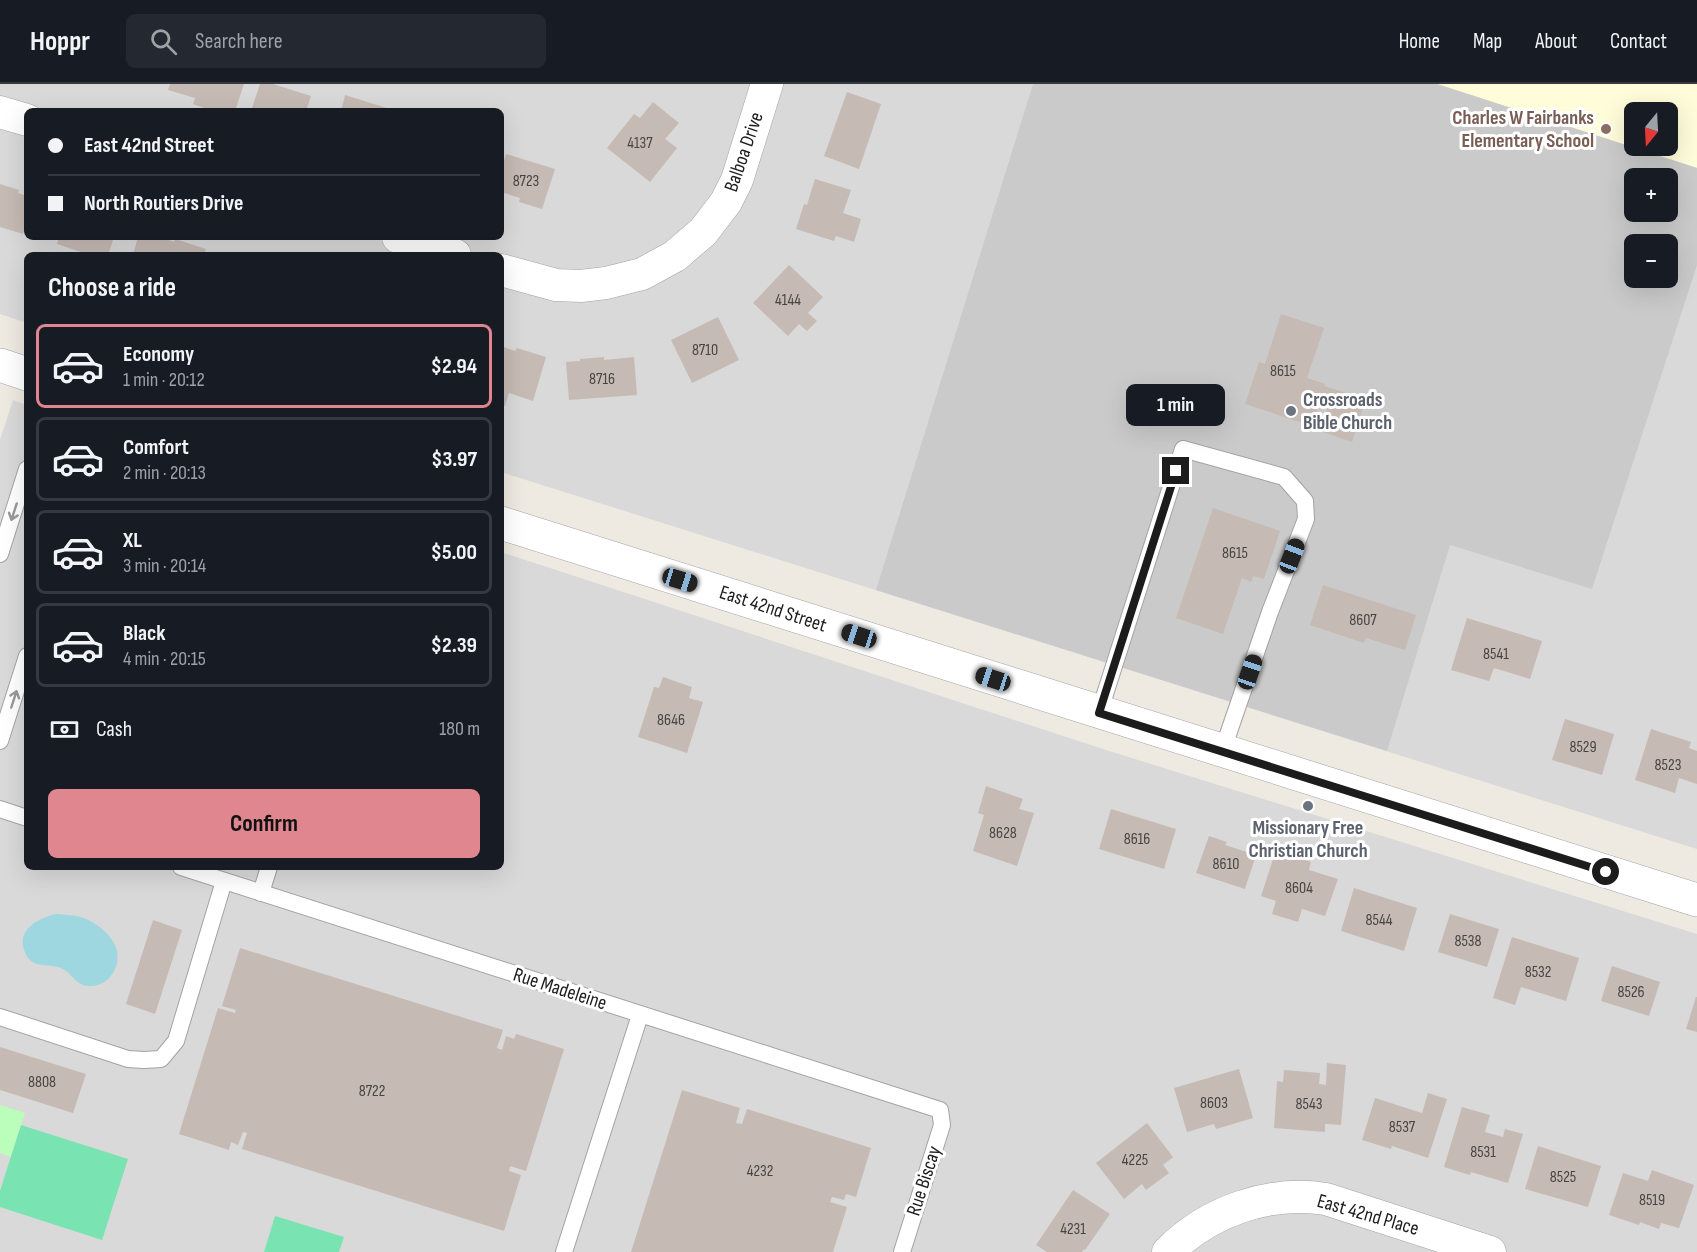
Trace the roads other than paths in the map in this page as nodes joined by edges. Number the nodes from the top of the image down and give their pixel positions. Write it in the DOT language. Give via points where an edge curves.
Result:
graph roads {
  1 [pos="767,84"];
  2 [pos="0,112"];
  3 [pos="24,119"];
  4 [pos="408,240"];
  5 [pos="446,252"];
  6 [pos="504,271"];
  7 [pos="0,365"];
  8 [pos="24,373"];
  9 [pos="24,478"];
  10 [pos="504,524"];
  11 [pos="0,554"];
  12 [pos="24,665"];
  13 [pos="1099,713"];
  14 [pos="0,741"];
  15 [pos="1222,752"];
  16 [pos="0,809"];
  17 [pos="24,817"];
  18 [pos="190,870"];
  19 [pos="268,870"];
  20 [pos="224,881"];
  21 [pos="261,893"];
  22 [pos="1697,900"];
  23 [pos="640,1015"];
  24 [pos="0,1017"];
  25 [pos="940,1110"];
  26 [pos="564,1252"];
  27 [pos="902,1252"];
  28 [pos="1168,1252"];
  29 [pos="1490,1252"];
  1 -- 6 [label="street, Balboa Drive" via="737,180 726,202 711,223 675,256 631,277 593,285 556,285"];
  2 -- 3 [label="street"];
  4 -- 5 [label="street"];
  7 -- 8 [label="street"];
  9 -- 11 [label="lane, one-way"];
  10 -- 13 [label="street, East 42nd Street"];
  14 -- 12 [label="lane, one-way"];
  13 -- 15 [label="street, East 42nd Street"];
  13 -- 15 [label="lane" via="1183,449 1284,477 1305,501 1306,519"];
  15 -- 22 [label="street, East 42nd Street"];
  16 -- 17 [label="lane"];
  18 -- 20 [label="lane, Rue Madeleine"];
  19 -- 21 [label="lane"];
  20 -- 21 [label="lane, Rue Madeleine"];
  20 -- 24 [label="lane" via="176,1041 161,1059 128,1059"];
  21 -- 23 [label="lane, Rue Madeleine"];
  23 -- 25 [label="lane, Rue Madeleine"];
  23 -- 26 [label="lane"];
  25 -- 27 [label="lane, Rue Biscay" via="942,1125"];
  28 -- 29 [label="street, East 42nd Place" via="1195,1229 1243,1205 1313,1197"];
}
